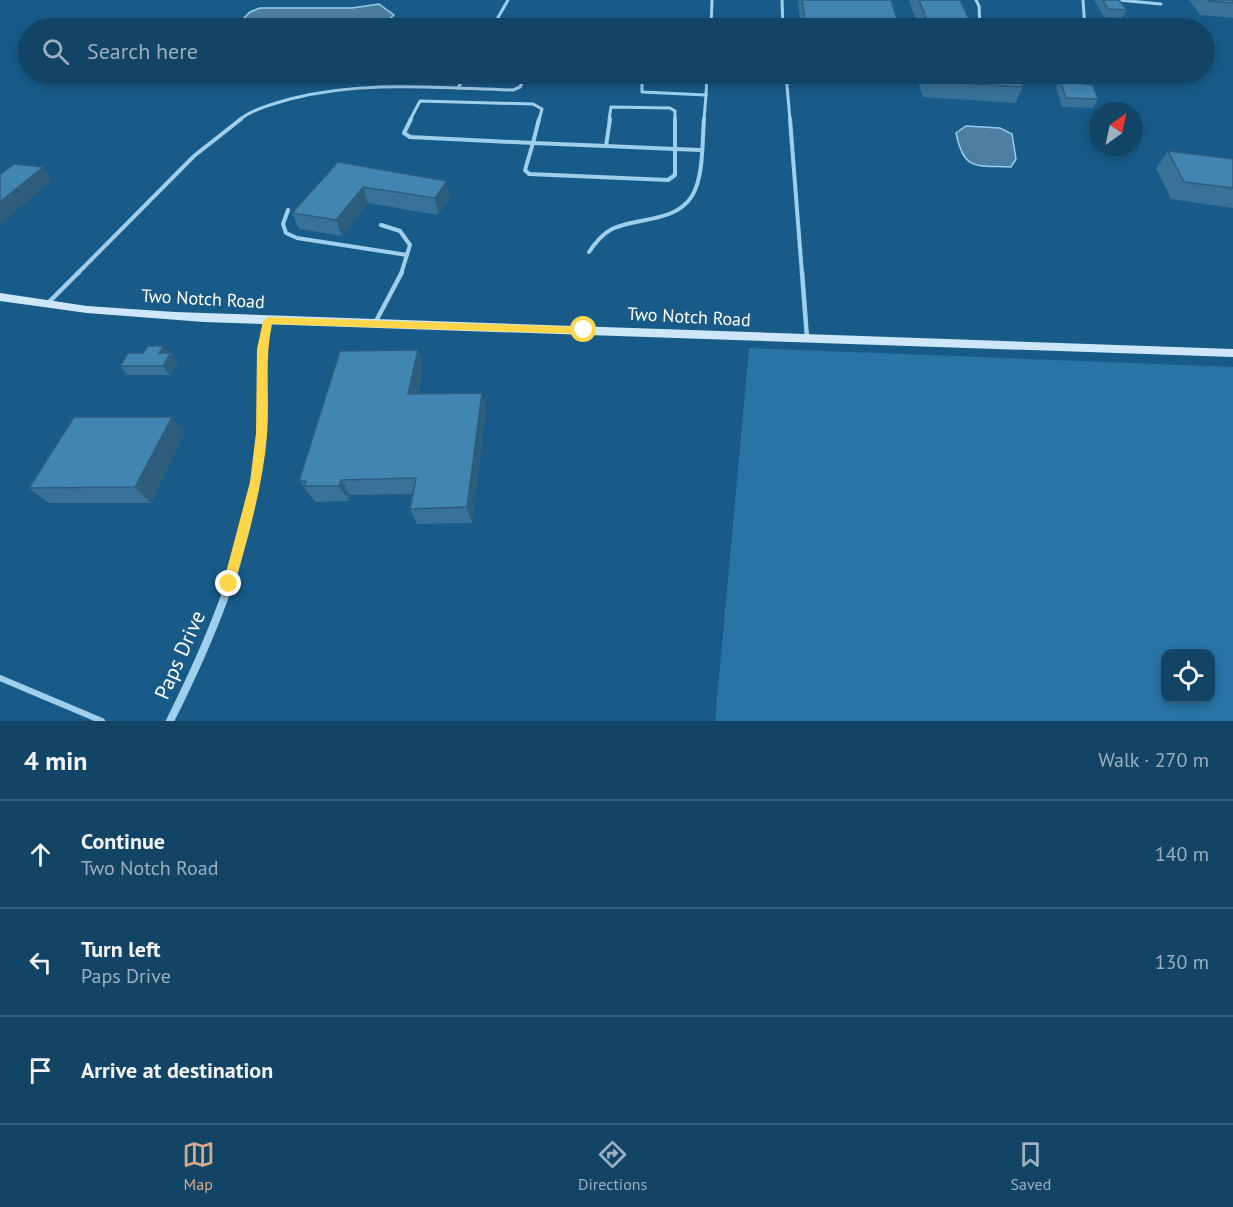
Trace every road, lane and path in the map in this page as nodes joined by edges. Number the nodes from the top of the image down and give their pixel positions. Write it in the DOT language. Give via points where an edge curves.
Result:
graph roads {
  1 [pos="508,0"];
  2 [pos="712,0"];
  3 [pos="782,0"];
  4 [pos="975,0"];
  5 [pos="1083,0"];
  6 [pos="1118,0"];
  7 [pos="1128,0"];
  8 [pos="1161,4"];
  9 [pos="498,18"];
  10 [pos="711,18"];
  11 [pos="783,18"];
  12 [pos="980,18"];
  13 [pos="1084,18"];
  14 [pos="460,84"];
  15 [pos="522,84"];
  16 [pos="641,84"];
  17 [pos="707,84"];
  18 [pos="787,84"];
  19 [pos="427,88"];
  20 [pos="458,88"];
  21 [pos="706,95"];
  22 [pos="420,101"];
  23 [pos="532,144"];
  24 [pos="606,147"];
  25 [pos="675,149"];
  26 [pos="700,150"];
  27 [pos="288,210"];
  28 [pos="381,225"];
  29 [pos="589,252"];
  30 [pos="407,255"];
  31 [pos="0,297"];
  32 [pos="45,306"];
  33 [pos="268,321"];
  34 [pos="375,323"];
  35 [pos="807,340"];
  36 [pos="1233,353"];
  37 [pos="0,678"];
  38 [pos="102,721"];
  39 [pos="170,721"];
  1 -- 9 [label="lane"];
  2 -- 10 [label="lane"];
  3 -- 11 [label="lane"];
  4 -- 12 [label="lane"];
  5 -- 13 [label="lane"];
  6 -- 7 [label="lane"];
  7 -- 8 [label="lane"];
  14 -- 20 [label="lane"];
  15 -- 20 [label="lane" via="513,90"];
  16 -- 21 [label="lane" via="640,89 646,93"];
  17 -- 21 [label="lane"];
  18 -- 35 [label="lane"];
  19 -- 20 [label="lane"];
  19 -- 22 [label="lane"];
  19 -- 32 [label="lane" via="368,86 322,91 246,116 194,156"];
  21 -- 26 [label="lane"];
  22 -- 23 [label="lane" via="537,105 542,109"];
  22 -- 23 [label="lane" via="406,135"];
  23 -- 24 [label="lane"];
  23 -- 25 [label="lane" via="525,170 529,174 604,178 668,180 675,175"];
  24 -- 25 [label="lane"];
  24 -- 25 [label="lane" via="609,109 615,105 673,109"];
  25 -- 26 [label="lane"];
  26 -- 29 [label="lane" via="692,196 677,211 612,229"];
  27 -- 30 [label="lane" via="283,224 286,233 297,238"];
  28 -- 30 [label="lane" via="400,231 410,245"];
  30 -- 34 [label="lane"];
  31 -- 32 [label="street, Two Notch Road"];
  32 -- 33 [label="street, Two Notch Road"];
  33 -- 34 [label="street, Two Notch Road"];
  33 -- 39 [label="street, Paps Drive" via="262,349 261,447 245,527 214,624"];
  34 -- 35 [label="street, Two Notch Road"];
  35 -- 36 [label="street, Two Notch Road"];
  37 -- 38 [label="lane"];
}
